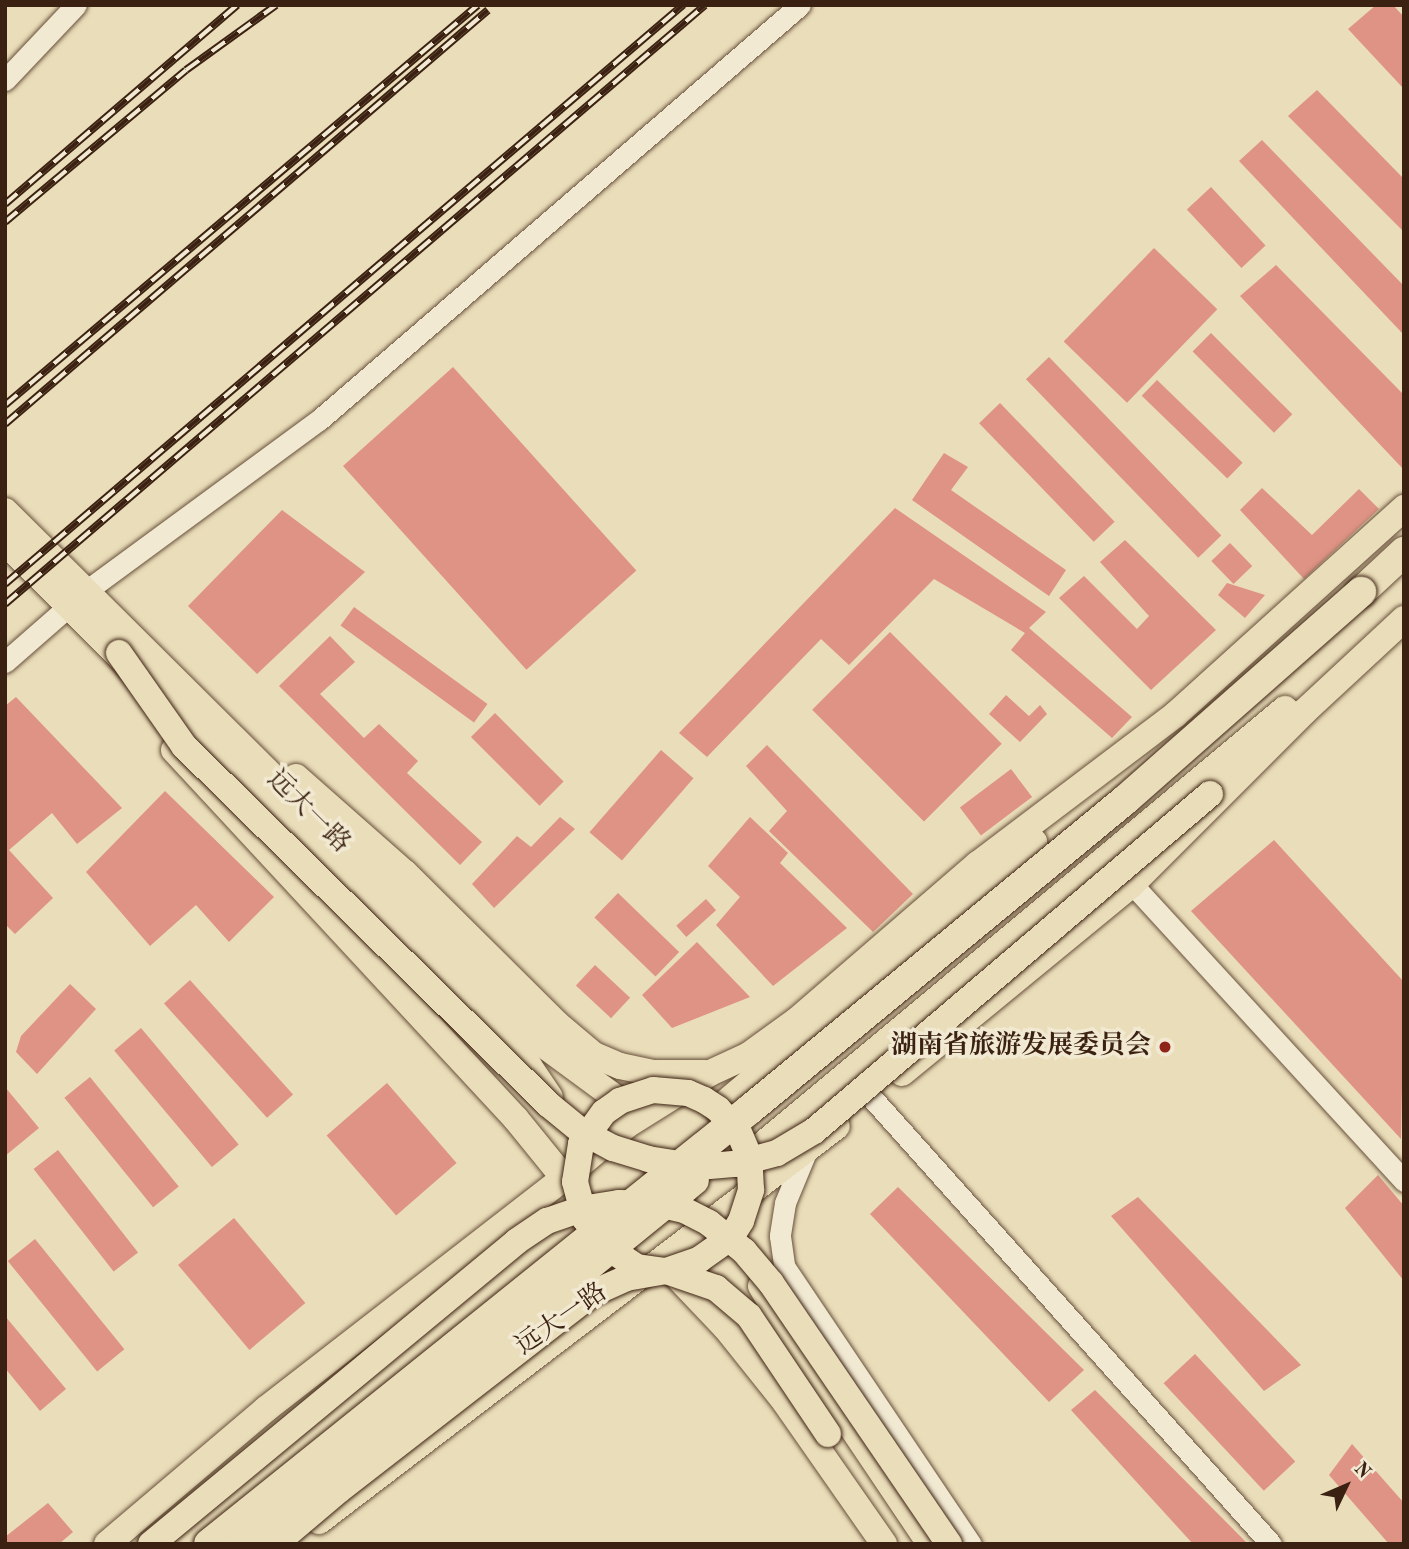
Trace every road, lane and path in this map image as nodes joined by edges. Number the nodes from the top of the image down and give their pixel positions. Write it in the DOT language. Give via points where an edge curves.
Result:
graph roads {
  1 [pos="76,5"];
  2 [pos="800,5"];
  3 [pos="5,80"];
  4 [pos="1404,508"];
  5 [pos="5,512"];
  6 [pos="5,542"];
  7 [pos="1404,552"];
  8 [pos="1404,578"];
  9 [pos="78,603"];
  10 [pos="1404,619"];
  11 [pos="119,653"];
  12 [pos="5,662"];
  13 [pos="1349,670"];
  14 [pos="192,697"];
  15 [pos="1304,712"];
  16 [pos="1078,798"];
  17 [pos="1132,884"];
  18 [pos="710,1073"];
  19 [pos="872,1098"];
  20 [pos="620,1101"];
  21 [pos="719,1109"];
  22 [pos="581,1144"];
  23 [pos="806,1152"];
  24 [pos="749,1156"];
  25 [pos="564,1178"];
  26 [pos="1404,1181"];
  27 [pos="585,1219"];
  28 [pos="741,1221"];
  29 [pos="664,1265"];
  30 [pos="837,1427"];
  31 [pos="107,1544"];
  32 [pos="151,1544"];
  33 [pos="175,1544"];
  34 [pos="209,1544"];
  35 [pos="246,1544"];
  36 [pos="275,1544"];
  37 [pos="287,1544"];
  38 [pos="884,1544"];
  39 [pos="903,1544"];
  40 [pos="930,1544"];
  41 [pos="948,1544"];
  42 [pos="971,1544"];
  43 [pos="1272,1544"];
  1 -- 3 [label="street"];
  2 -- 9 [label="street" via="319,420"];
  4 -- 16 [label="main road"];
  5 -- 9 [label="main road, 远大一路"];
  6 -- 9 [label="main road, 远大一路"];
  7 -- 34 [label="highway, bridge" via="1125,800"];
  8 -- 35 [label="highway, bridge" via="1138,813"];
  9 -- 11 [label="main road, 远大一路"];
  9 -- 12 [label="street"];
  9 -- 14 [label="main road, 远大一路"];
  9 -- 25 [label="main road" via="183,762 516,1119"];
  10 -- 13 [label="main road"];
  11 -- 15 [label="main road, bridge" via="184,746 548,1104 581,1131 613,1148 698,1167 736,1164 777,1153 814,1131"];
  11 -- 22 [label="main road, 远大一路, bridge" via="529,1066"];
  13 -- 15 [label="main road"];
  13 -- 24 [label="main road" via="1299,698"];
  14 -- 18 [label="main road" via="295,776 405,873 594,1055 654,1073"];
  14 -- 20 [label="main road, 远大一路" via="541,1043"];
  15 -- 17 [label="main road"];
  16 -- 18 [label="main road" via="978,864 796,1021 749,1055"];
  16 -- 21 [label="main road"];
  17 -- 19 [label="main road"];
  17 -- 26 [label="street"];
  18 -- 25 [label="main road" via="627,1125"];
  19 -- 23 [label="main road"];
  19 -- 43 [label="street"];
  20 -- 21 [label="main road, bridge" via="670,1090 688,1093"];
  20 -- 22 [label="main road, bridge" via="604,1112"];
  21 -- 24 [label="main road, bridge" via="738,1130"];
  22 -- 27 [label="main road, bridge" via="575,1182"];
  23 -- 29 [label="main road"];
  23 -- 42 [label="street" via="785,1203 780,1236 784,1266"];
  24 -- 28 [label="main road, bridge" via="751,1189"];
  25 -- 31 [label="main road" via="266,1409"];
  27 -- 29 [label="main road, bridge" via="607,1247 637,1267"];
  27 -- 33 [label="main road"];
  28 -- 29 [label="main road, bridge" via="717,1250 700,1259"];
  28 -- 30 [label="main road, 远大一路, bridge" via="760,1284"];
  29 -- 30 [label="main road, 远大一路, bridge" via="716,1288 749,1316"];
  29 -- 36 [label="main road, 远大一路, bridge" via="593,1293"];
  29 -- 37 [label="main road"];
  29 -- 38 [label="main road" via="726,1328 785,1402"];
  30 -- 39 [label="main road, 远大一路"];
  30 -- 40 [label="main road, 远大一路"];
  32 -- 41 [label="main road, bridge" via="517,1241 580,1209 619,1203 684,1210 744,1251 771,1283"];
}
